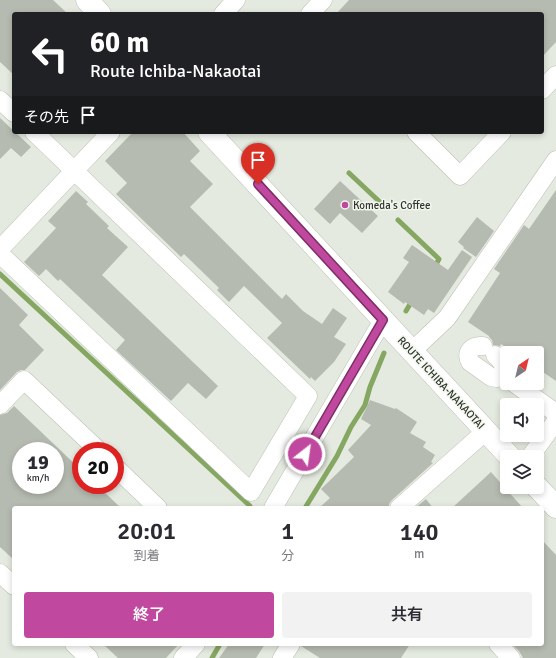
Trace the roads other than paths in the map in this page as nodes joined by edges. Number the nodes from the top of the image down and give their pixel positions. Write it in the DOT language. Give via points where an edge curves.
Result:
graph roads {
  1 [pos="87,0"];
  2 [pos="236,0"];
  3 [pos="323,0"];
  4 [pos="98,12"];
  5 [pos="225,12"];
  6 [pos="312,12"];
  7 [pos="556,75"];
  8 [pos="544,88"];
  9 [pos="0,100"];
  10 [pos="12,111"];
  11 [pos="36,134"];
  12 [pos="109,134"];
  13 [pos="211,134"];
  14 [pos="418,134"];
  15 [pos="500,134"];
  16 [pos="556,160"];
  17 [pos="74,171"];
  18 [pos="0,249"];
  19 [pos="0,254"];
  20 [pos="383,320"];
  21 [pos="412,351"];
  22 [pos="508,379"];
  23 [pos="524,390"];
  24 [pos="0,405"];
  25 [pos="556,412"];
  26 [pos="556,421"];
  27 [pos="486,431"];
  28 [pos="89,442"];
  29 [pos="504,450"];
  30 [pos="535,450"];
  31 [pos="124,476"];
  32 [pos="543,494"];
  33 [pos="156,506"];
  34 [pos="275,506"];
  35 [pos="402,506"];
  36 [pos="556,508"];
  37 [pos="0,573"];
  38 [pos="12,584"];
  39 [pos="76,646"];
  40 [pos="194,646"];
  41 [pos="290,646"];
  42 [pos="500,646"];
  43 [pos="89,658"];
  44 [pos="183,658"];
  45 [pos="282,658"];
  46 [pos="511,658"];
  1 -- 4 [label="main road"];
  2 -- 5 [label="street"];
  3 -- 6 [label="street"];
  7 -- 8 [label="street"];
  9 -- 10 [label="street"];
  11 -- 17 [label="street"];
  12 -- 17 [label="street"];
  13 -- 20 [label="main road, ROUTE ICHIBA-NAKAOTAI"];
  14 -- 15 [label="street" via="460,176"];
  16 -- 21 [label="street" via="447,318"];
  17 -- 18 [label="street"];
  17 -- 19 [label="street" via="308,396 251,492"];
  20 -- 21 [label="main road, ROUTE ICHIBA-NAKAOTAI"];
  20 -- 34 [label="street"];
  21 -- 27 [label="main road, ROUTE ICHIBA-NAKAOTAI"];
  22 -- 22 [label="street" via="491,377 470,362 468,355 472,348 477,346 489,351 501,361"];
  23 -- 25 [label="street"];
  24 -- 28 [label="street" via="24,380"];
  26 -- 30 [label="street"];
  27 -- 29 [label="main road, ROUTE ICHIBA-NAKAOTAI"];
  27 -- 35 [label="street"];
  31 -- 33 [label="street"];
  32 -- 36 [label="main road"];
  37 -- 38 [label="street"];
  39 -- 43 [label="street"];
  40 -- 44 [label="street"];
  41 -- 45 [label="street"];
  42 -- 46 [label="street"];
}
